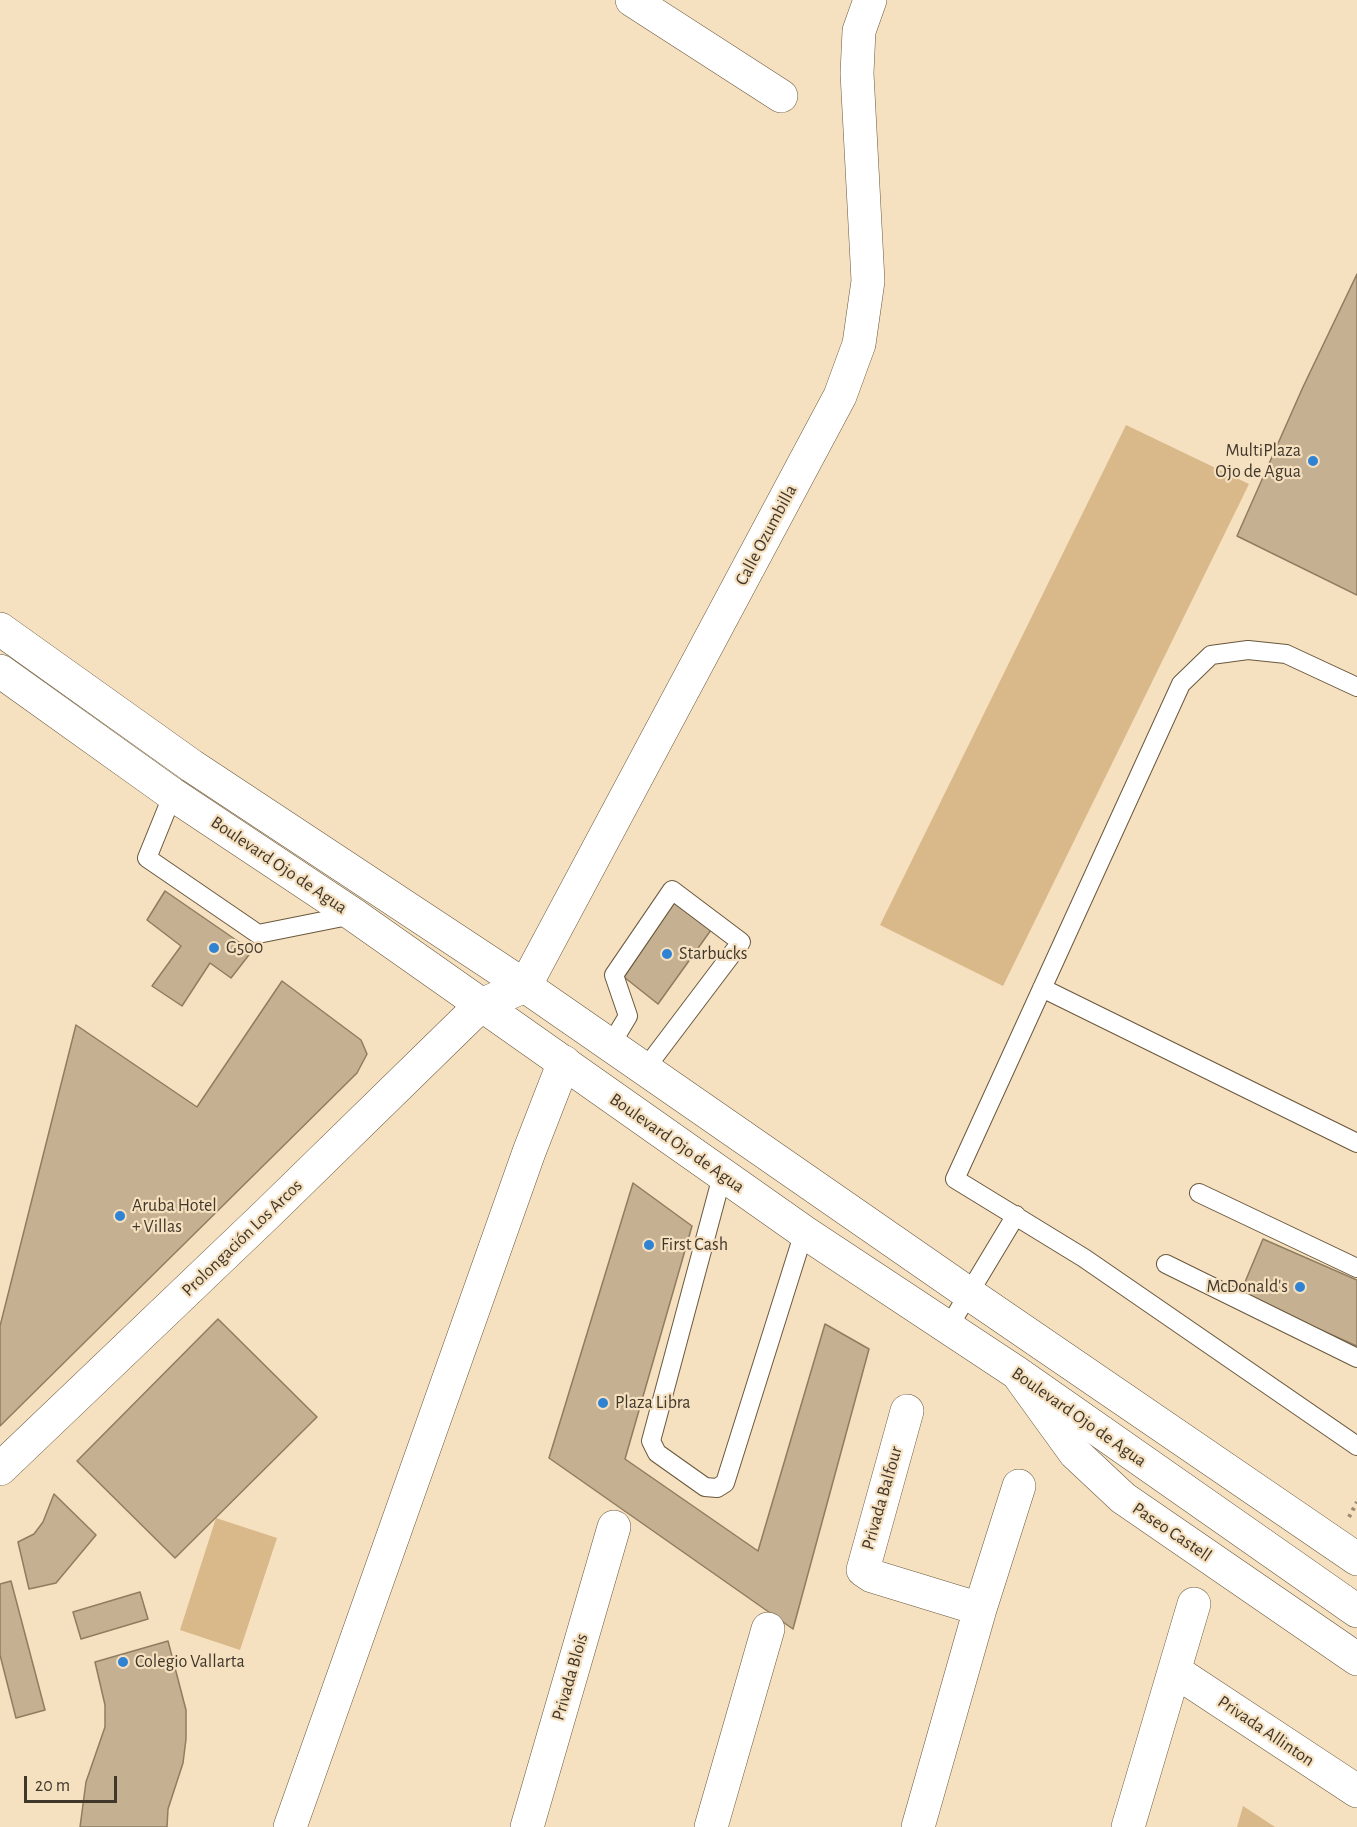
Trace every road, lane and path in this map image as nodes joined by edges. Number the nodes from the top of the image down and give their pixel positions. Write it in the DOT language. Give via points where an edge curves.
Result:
graph roads {
  1 [pos="632,0"];
  2 [pos="870,0"];
  3 [pos="781,96"];
  4 [pos="0,629"];
  5 [pos="0,671"];
  6 [pos="1357,687"];
  7 [pos="192,766"];
  8 [pos="172,794"];
  9 [pos="354,915"];
  10 [pos="525,986"];
  11 [pos="1042,988"];
  12 [pos="481,1005"];
  13 [pos="610,1046"];
  14 [pos="564,1062"];
  15 [pos="645,1069"];
  16 [pos="1357,1143"];
  17 [pos="722,1176"];
  18 [pos="1199,1193"];
  19 [pos="1016,1215"];
  20 [pos="804,1232"];
  21 [pos="1166,1264"];
  22 [pos="1357,1268"];
  23 [pos="968,1293"];
  24 [pos="948,1328"];
  25 [pos="1357,1358"];
  26 [pos="1017,1373"];
  27 [pos="907,1411"];
  28 [pos="1357,1446"];
  29 [pos="0,1468"];
  30 [pos="1019,1486"];
  31 [pos="614,1527"];
  32 [pos="1357,1559"];
  33 [pos="1194,1604"];
  34 [pos="980,1609"];
  35 [pos="1357,1611"];
  36 [pos="768,1629"];
  37 [pos="1357,1659"];
  38 [pos="1175,1671"];
  39 [pos="1357,1791"];
  40 [pos="290,1827"];
  41 [pos="527,1827"];
  42 [pos="711,1827"];
  43 [pos="918,1827"];
  44 [pos="1128,1827"];
  1 -- 3 [label="street"];
  2 -- 10 [label="street, Calle Ozumbilla" via="859,31 857,73 868,281 859,344 840,396"];
  4 -- 7 [label="street, Boulevard Ojo de Agua"];
  5 -- 8 [label="street, Boulevard Ojo de Agua"];
  6 -- 11 [label="lane" via="1286,654 1248,650 1211,655 1181,684"];
  7 -- 8 [label="lane"];
  7 -- 10 [label="street, Boulevard Ojo de Agua"];
  8 -- 9 [label="street, Boulevard Ojo de Agua"];
  8 -- 9 [label="lane" via="147,858 258,934"];
  9 -- 12 [label="street, Boulevard Ojo de Agua"];
  10 -- 12 [label="street"];
  10 -- 13 [label="street, Boulevard Ojo de Agua"];
  11 -- 16 [label="lane"];
  11 -- 19 [label="lane" via="955,1179"];
  12 -- 14 [label="street, Boulevard Ojo de Agua"];
  12 -- 29 [label="street, Prolongación Los Arcos"];
  13 -- 15 [label="street, Boulevard Ojo de Agua"];
  13 -- 15 [label="lane" via="628,1016 614,975 672,890 741,942"];
  14 -- 17 [label="street, Boulevard Ojo de Agua"];
  14 -- 40 [label="street"];
  15 -- 23 [label="street, Boulevard Ojo de Agua"];
  17 -- 20 [label="street, Boulevard Ojo de Agua"];
  17 -- 20 [label="lane" via="651,1441 657,1453 705,1487 717,1488 725,1483"];
  18 -- 22 [label="lane"];
  19 -- 23 [label="lane"];
  19 -- 28 [label="lane"];
  20 -- 24 [label="street, Boulevard Ojo de Agua"];
  21 -- 25 [label="lane"];
  23 -- 24 [label="lane"];
  23 -- 32 [label="street, Boulevard Ojo de Agua"];
  24 -- 26 [label="street, Boulevard Ojo de Agua"];
  26 -- 35 [label="street, Boulevard Ojo de Agua"];
  26 -- 37 [label="street, Paseo Castell" via="1075,1454 1122,1498"];
  27 -- 34 [label="street, Privada Balfour" via="863,1570"];
  30 -- 34 [label="street"];
  31 -- 41 [label="street, Privada Blois"];
  33 -- 38 [label="street"];
  34 -- 43 [label="street"];
  36 -- 42 [label="street"];
  38 -- 39 [label="street, Privada Allinton"];
  38 -- 44 [label="street"];
}
